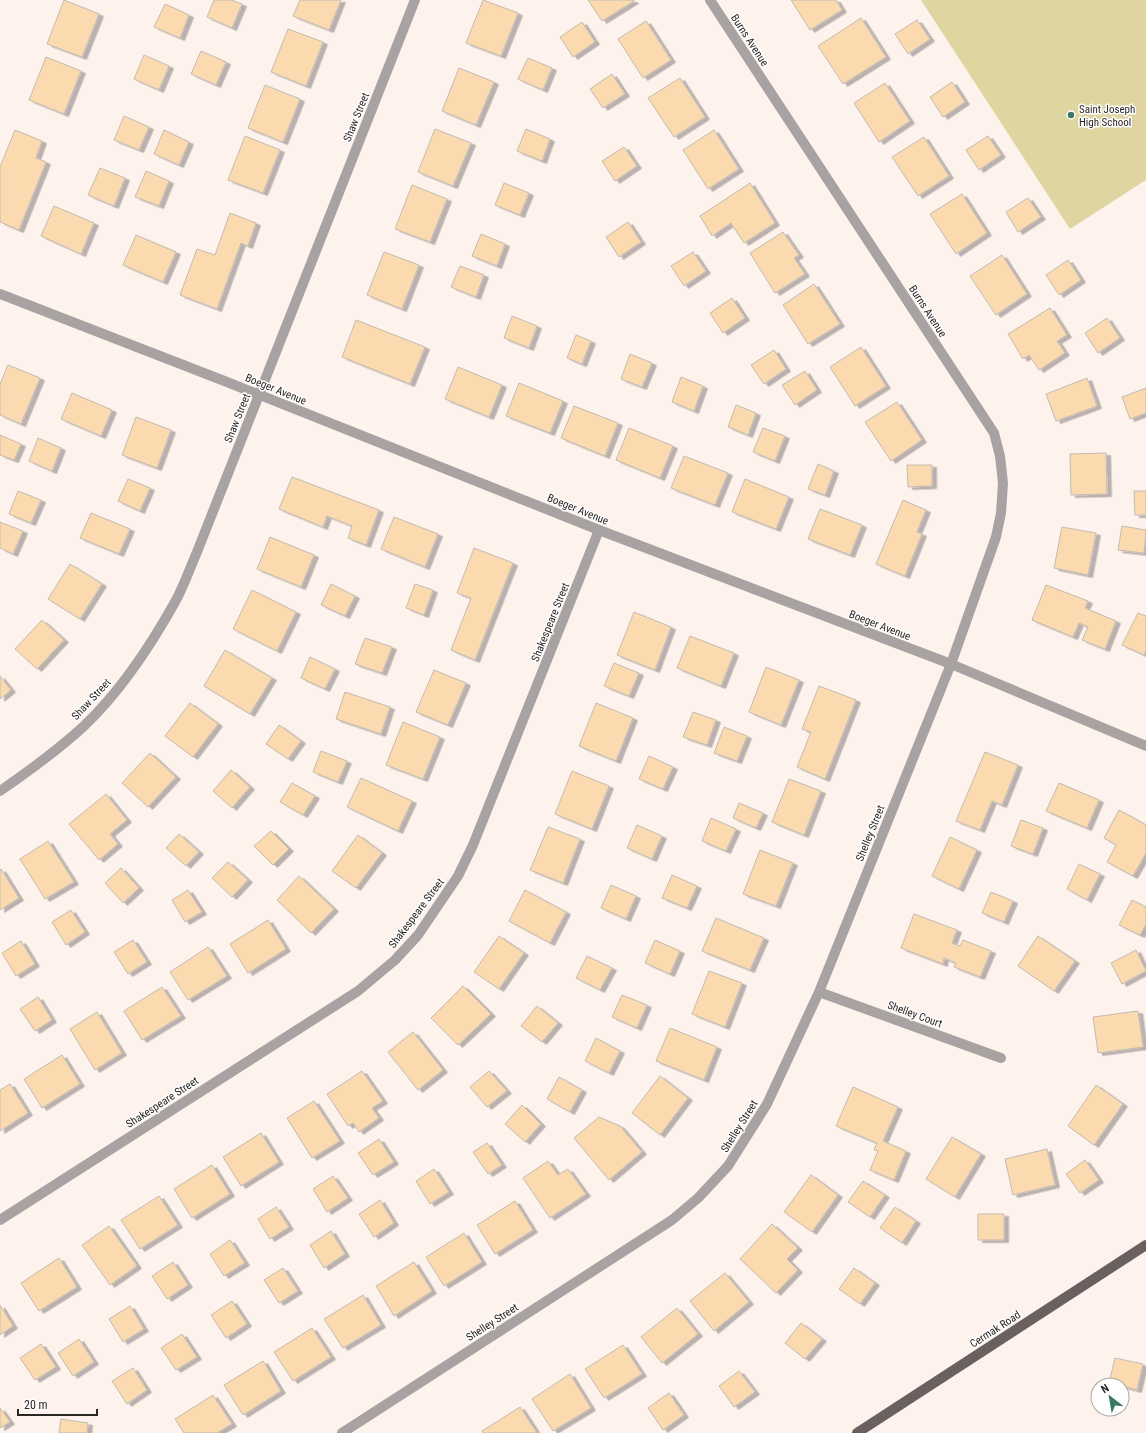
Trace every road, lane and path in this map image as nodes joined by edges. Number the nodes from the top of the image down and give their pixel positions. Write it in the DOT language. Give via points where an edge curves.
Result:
graph roads {
  1 [pos="415,0"];
  2 [pos="710,0"];
  3 [pos="0,294"];
  4 [pos="260,395"];
  5 [pos="599,530"];
  6 [pos="950,664"];
  7 [pos="1146,746"];
  8 [pos="0,791"];
  9 [pos="820,992"];
  10 [pos="1001,1058"];
  11 [pos="0,1220"];
  12 [pos="1146,1245"];
  13 [pos="342,1433"];
  14 [pos="857,1433"];
  1 -- 4 [label="street, Shaw Street"];
  2 -- 6 [label="street, Burns Avenue" via="994,433 1003,483 996,537"];
  3 -- 4 [label="street, Boeger Avenue"];
  4 -- 5 [label="street, Boeger Avenue"];
  4 -- 8 [label="street, Shaw Street" via="176,601 147,648 121,685 85,725 49,756"];
  5 -- 6 [label="street, Boeger Avenue"];
  5 -- 11 [label="street, Shakespeare Street" via="473,845 458,876 418,935 395,960 358,991"];
  6 -- 7 [label="street, Boeger Avenue"];
  6 -- 9 [label="street, Shelley Street"];
  9 -- 10 [label="street, Shelley Court"];
  9 -- 13 [label="street, Shelley Street" via="767,1104 728,1166 698,1198 672,1220"];
  12 -- 14 [label="main road, Cermak Road"];
}
